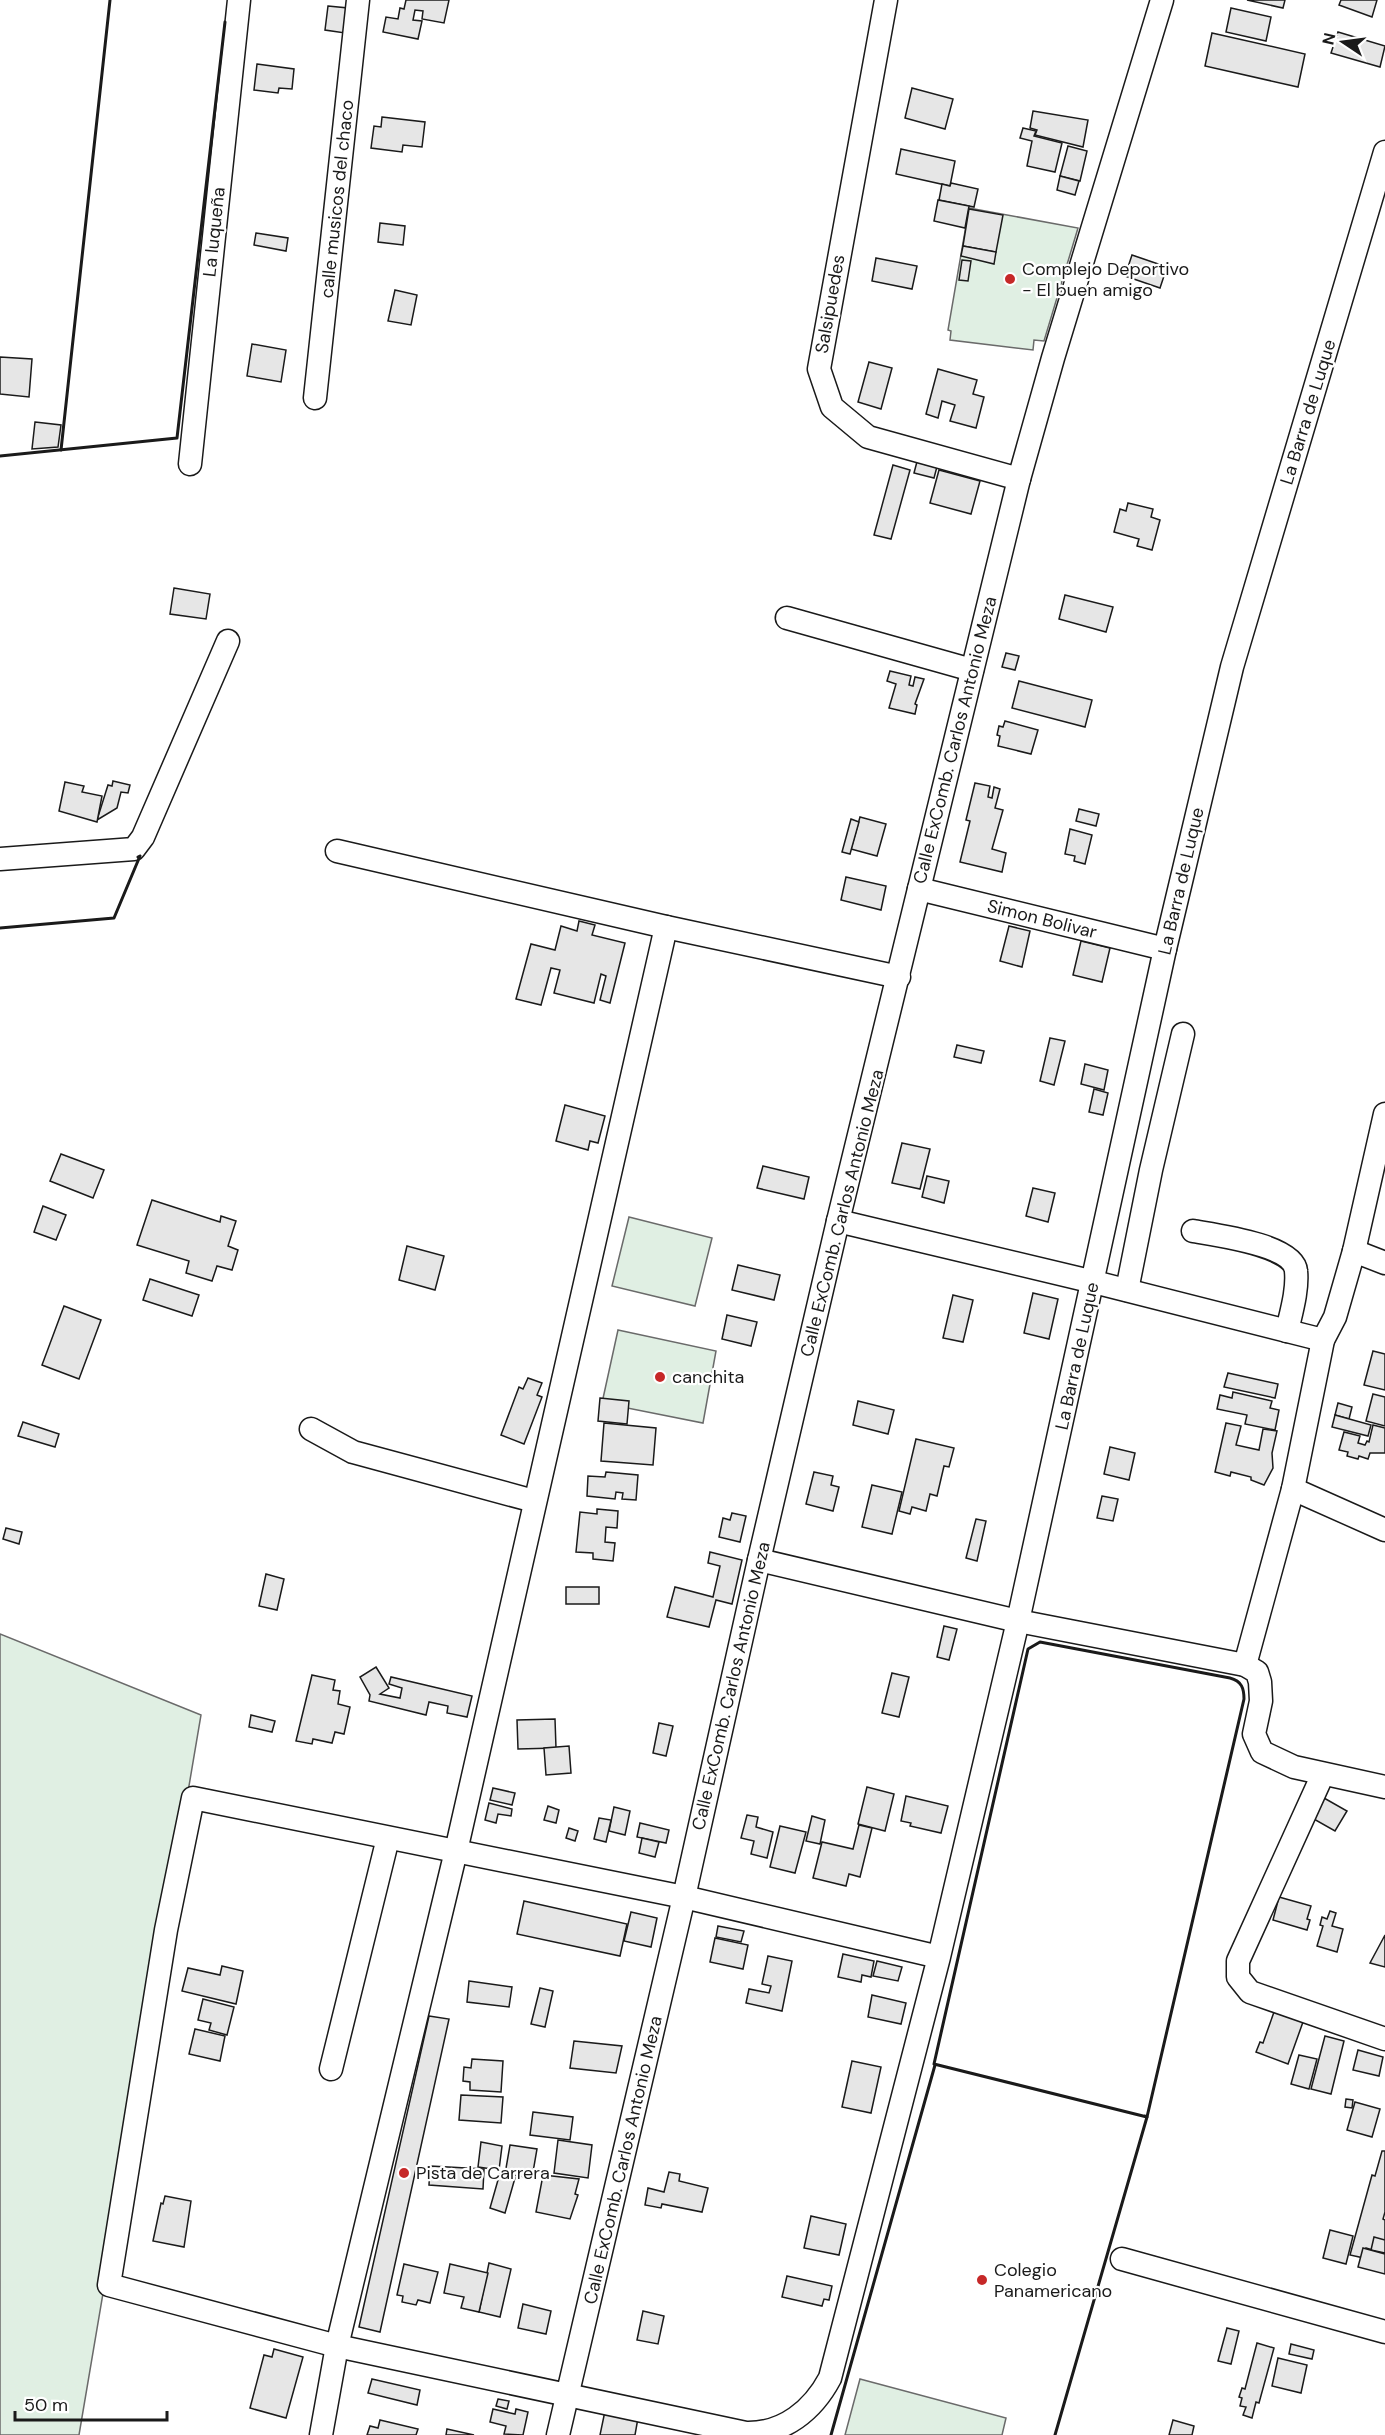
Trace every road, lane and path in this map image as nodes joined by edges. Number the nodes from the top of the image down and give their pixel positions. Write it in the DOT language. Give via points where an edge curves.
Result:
graph roads {
  1 [pos="238,0"];
  2 [pos="358,0"];
  3 [pos="886,0"];
  4 [pos="1162,0"];
  5 [pos="1385,152"];
  6 [pos="315,398"];
  7 [pos="190,464"];
  8 [pos="1019,479"];
  9 [pos="787,618"];
  10 [pos="228,641"];
  11 [pos="972,670"];
  12 [pos="337,851"];
  13 [pos="0,859"];
  14 [pos="919,889"];
  15 [pos="666,927"];
  16 [pos="1165,949"];
  17 [pos="899,978"];
  18 [pos="1183,1034"];
  19 [pos="1385,1114"];
  20 [pos="838,1221"];
  21 [pos="1193,1231"];
  22 [pos="1354,1251"];
  23 [pos="1385,1263"];
  24 [pos="1094,1282"];
  25 [pos="1128,1290"];
  26 [pos="1287,1331"];
  27 [pos="1323,1340"];
  28 [pos="311,1429"];
  29 [pos="1293,1489"];
  30 [pos="534,1501"];
  31 [pos="1385,1530"];
  32 [pos="759,1560"];
  33 [pos="1018,1621"];
  34 [pos="1245,1665"];
  35 [pos="1323,1774"];
  36 [pos="1385,1787"];
  37 [pos="388,1838"];
  38 [pos="456,1851"];
  39 [pos="684,1897"];
  40 [pos="939,1957"];
  41 [pos="1385,2039"];
  42 [pos="331,2069"];
  43 [pos="1122,2259"];
  44 [pos="1385,2332"];
  45 [pos="337,2346"];
  46 [pos="568,2394"];
  47 [pos="321,2435"];
  48 [pos="558,2435"];
  1 -- 7 [label="street, La luqueña"];
  2 -- 6 [label="street, calle musicos del chaco"];
  3 -- 8 [label="street, Salsipuedes" via="819,369 832,407 868,437"];
  4 -- 8 [label="street, Calle ExComb. Carlos Antonio Meza"];
  5 -- 16 [label="street, La Barra de Luque" via="1232,667"];
  8 -- 11 [label="street, Calle ExComb. Carlos Antonio Meza"];
  9 -- 11 [label="street"];
  10 -- 13 [label="street" via="143,837 134,849"];
  11 -- 14 [label="street, Calle ExComb. Carlos Antonio Meza"];
  12 -- 15 [label="street"];
  14 -- 16 [label="street, Simon Bolivar"];
  14 -- 17 [label="street, Calle ExComb. Carlos Antonio Meza"];
  15 -- 17 [label="street"];
  15 -- 30 [label="street"];
  16 -- 24 [label="street, La Barra de Luque"];
  17 -- 20 [label="street, Calle ExComb. Carlos Antonio Meza"];
  18 -- 25 [label="street"];
  19 -- 22 [label="street"];
  20 -- 24 [label="street"];
  20 -- 32 [label="street, Calle ExComb. Carlos Antonio Meza"];
  21 -- 26 [label="street" via="1277,1250 1291,1259 1296,1270"];
  22 -- 23 [label="street"];
  22 -- 27 [label="street" via="1335,1317"];
  24 -- 25 [label="street"];
  24 -- 33 [label="street, La Barra de Luque"];
  25 -- 26 [label="street"];
  26 -- 27 [label="street"];
  27 -- 29 [label="street"];
  28 -- 30 [label="street" via="352,1452"];
  29 -- 31 [label="street"];
  29 -- 34 [label="street"];
  30 -- 38 [label="street"];
  32 -- 33 [label="street"];
  32 -- 39 [label="street, Calle ExComb. Carlos Antonio Meza"];
  33 -- 34 [label="street"];
  33 -- 40 [label="street, La Barra de Luque"];
  34 -- 35 [label="street" via="1257,1672 1260,1682 1261,1701 1254,1734 1262,1752 1294,1767"];
  35 -- 36 [label="street"];
  35 -- 41 [label="street" via="1238,1961 1238,1977 1250,1992"];
  37 -- 38 [label="street"];
  37 -- 42 [label="street"];
  37 -- 45 [label="street, La Barra de Luque" via="193,1798 165,1930 109,2285"];
  38 -- 39 [label="street"];
  38 -- 45 [label="street"];
  39 -- 40 [label="street"];
  39 -- 46 [label="street, Calle ExComb. Carlos Antonio Meza"];
  40 -- 46 [label="street, La Barra de Luque" via="830,2378 819,2398 788,2423 746,2433"];
  43 -- 44 [label="street"];
  45 -- 46 [label="street, La Barra de Luque"];
  45 -- 47 [label="street"];
  46 -- 48 [label="street, Calle ExComb. Carlos Antonio Meza"];
}
